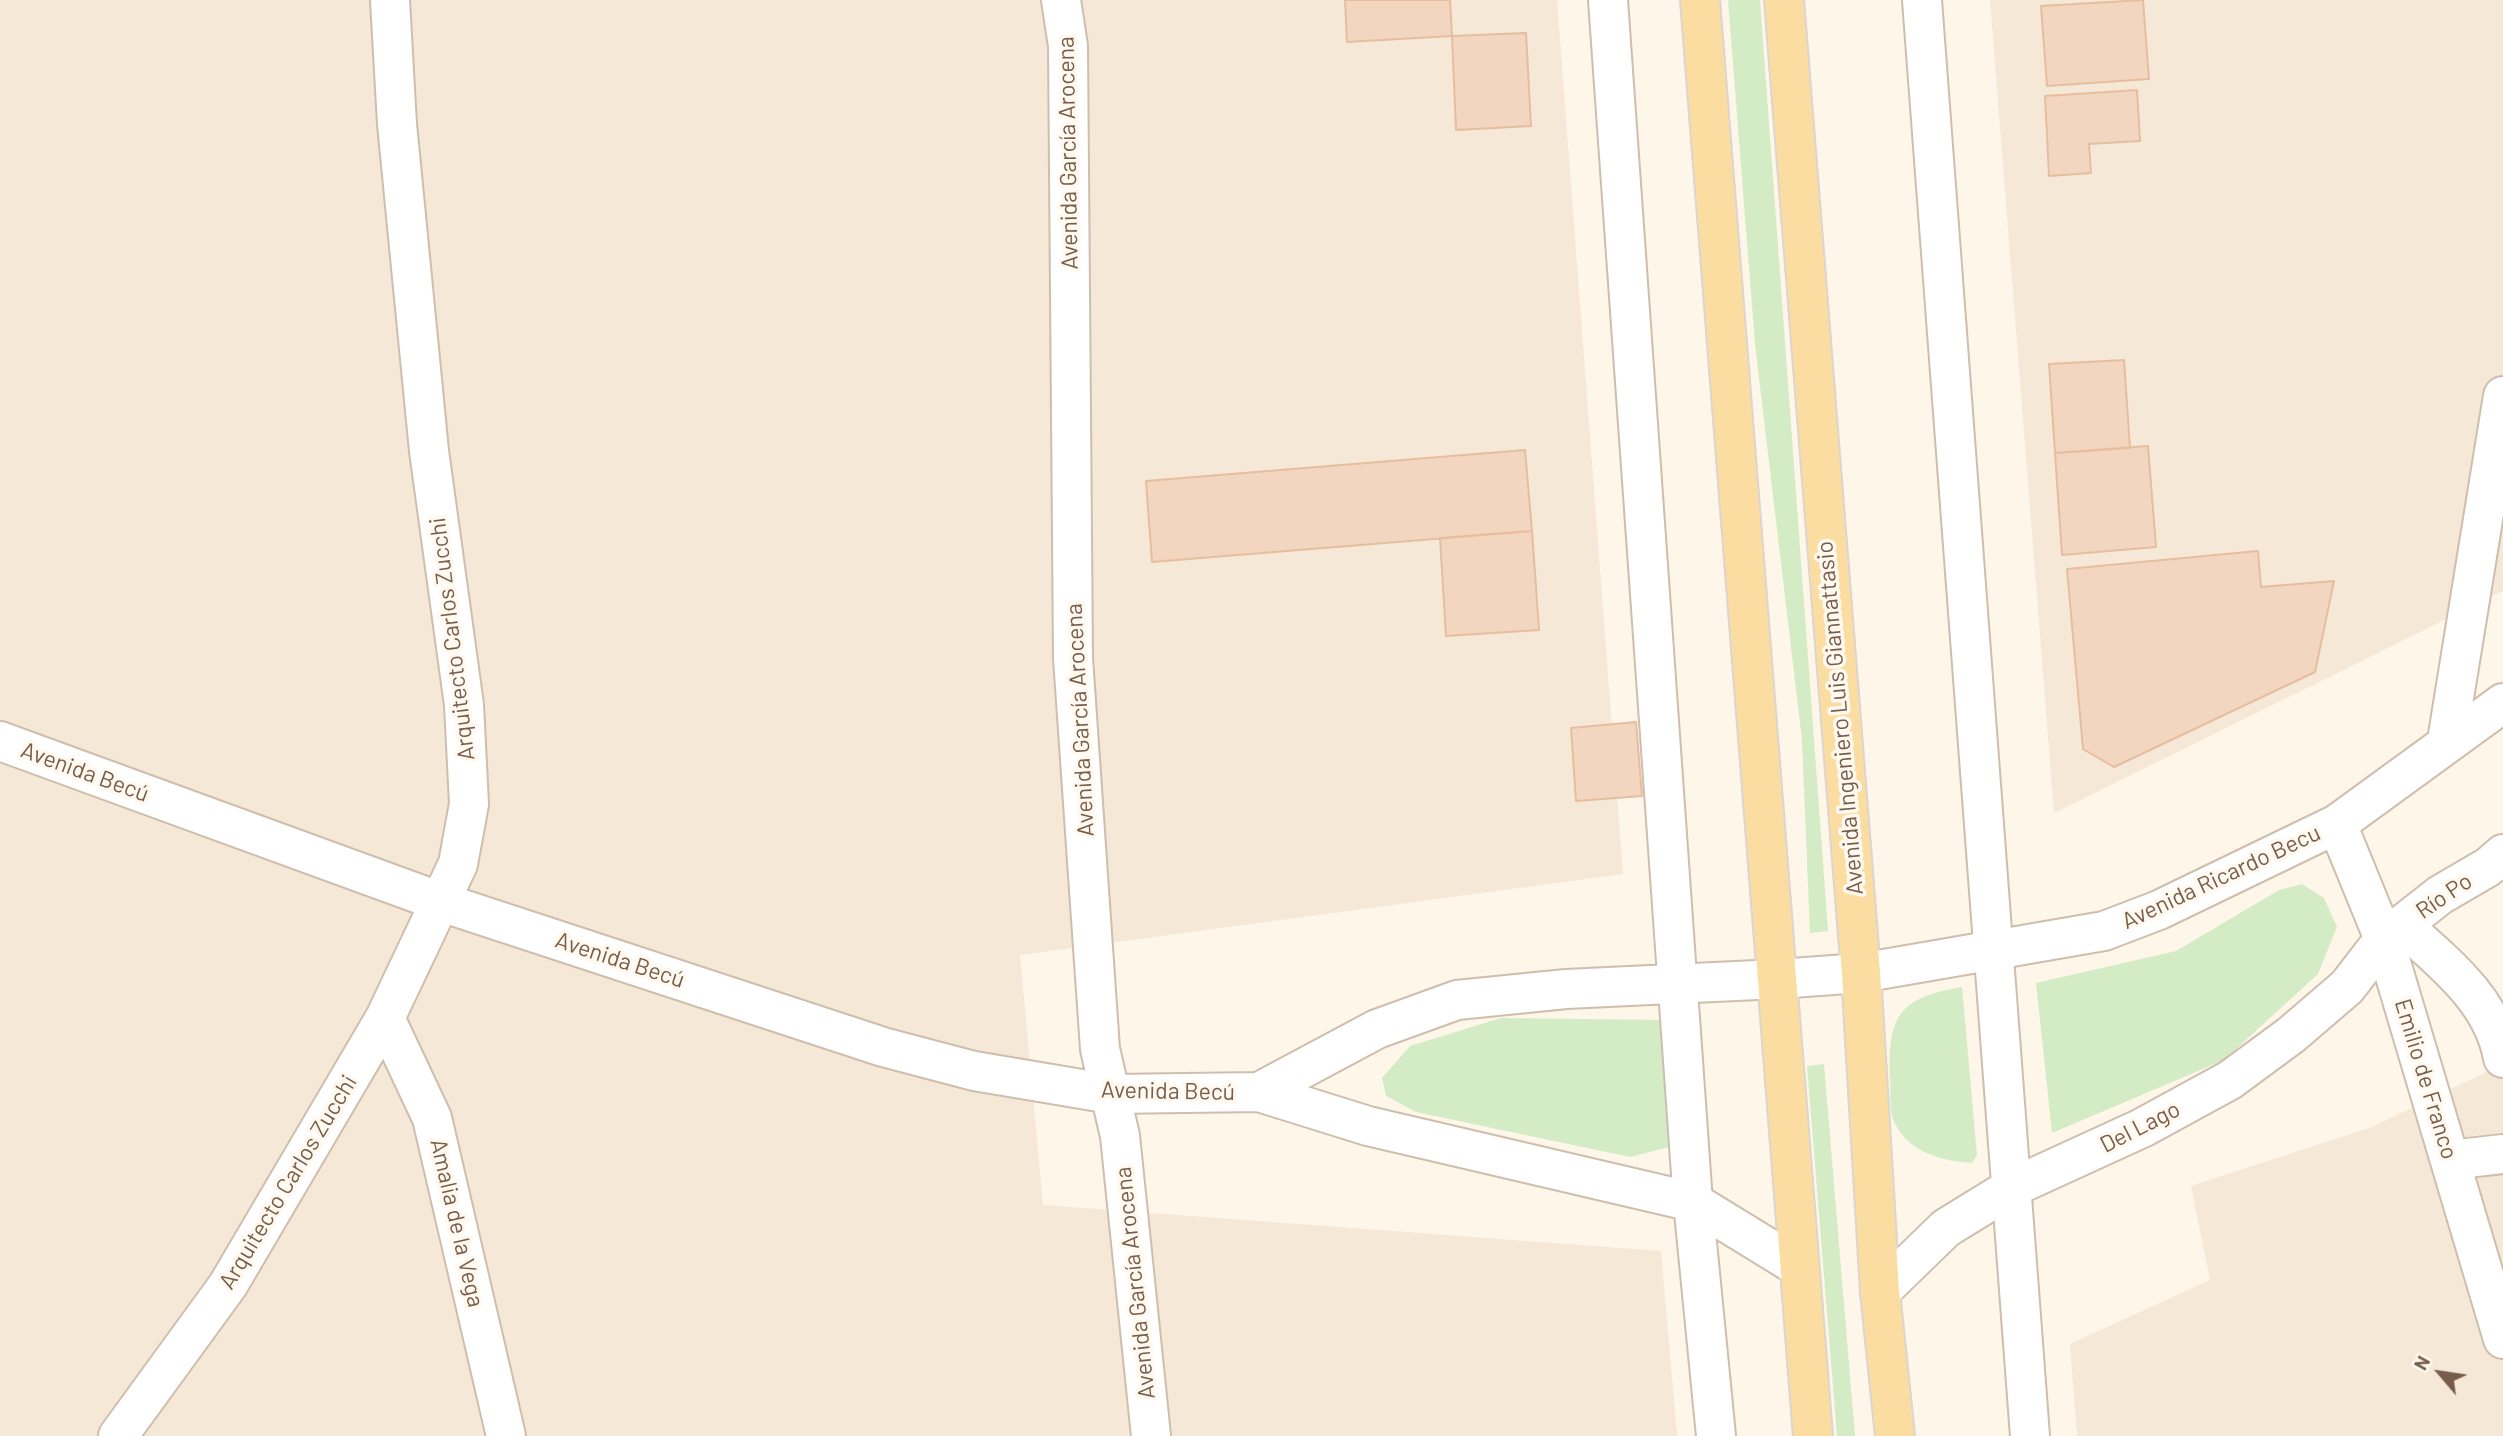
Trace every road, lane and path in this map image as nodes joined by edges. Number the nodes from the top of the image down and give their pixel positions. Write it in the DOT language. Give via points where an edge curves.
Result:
graph roads {
  1 [pos="390,0"];
  2 [pos="1062,0"];
  3 [pos="1608,0"];
  4 [pos="1700,0"];
  5 [pos="1784,0"];
  6 [pos="1922,0"];
  7 [pos="2503,396"];
  8 [pos="2503,702"];
  9 [pos="0,741"];
  10 [pos="2447,741"];
  11 [pos="2337,824"];
  12 [pos="2503,854"];
  13 [pos="441,902"];
  14 [pos="2393,932"];
  15 [pos="1992,950"];
  16 [pos="1861,973"];
  17 [pos="1778,979"];
  18 [pos="1679,984"];
  19 [pos="385,1018"];
  20 [pos="2503,1058"];
  21 [pos="1259,1092"];
  22 [pos="1111,1094"];
  23 [pos="2503,1154"];
  24 [pos="2450,1160"];
  25 [pos="2011,1188"];
  26 [pos="1693,1202"];
  27 [pos="1799,1267"];
  28 [pos="1880,1292"];
  29 [pos="2503,1339"];
  30 [pos="118,1436"];
  31 [pos="506,1436"];
  32 [pos="1151,1436"];
  33 [pos="1716,1436"];
  34 [pos="1812,1436"];
  35 [pos="1895,1436"];
  36 [pos="2030,1436"];
  1 -- 13 [label="street, Arquitecto Carlos Zucchi" via="397,124 429,451 464,705 469,804 458,864"];
  2 -- 22 [label="street, Avenida García Arocena" via="1068,46 1073,659 1100,1049"];
  3 -- 18 [label="street"];
  4 -- 17 [label="main road"];
  5 -- 16 [label="main road, Avenida Ingeniero Luis Giannattasio"];
  6 -- 15 [label="street"];
  7 -- 10 [label="street"];
  8 -- 10 [label="street, Avenida Ricardo Becu"];
  9 -- 13 [label="street, Avenida Becú"];
  10 -- 11 [label="street, Avenida Ricardo Becu"];
  11 -- 14 [label="street, Emilio de Franco"];
  11 -- 15 [label="street, Avenida Ricardo Becu" via="2159,910 2104,931"];
  12 -- 14 [label="street, Río Po"];
  13 -- 19 [label="street, Arquitecto Carlos Zucchi"];
  13 -- 22 [label="street, Avenida Becú" via="883,1047 974,1071"];
  14 -- 20 [label="street" via="2456,974 2486,1011"];
  14 -- 24 [label="street, Emilio de Franco"];
  14 -- 25 [label="street, Del Lago" via="2347,987 2230,1080 2142,1128"];
  15 -- 16 [label="street, Avenida Ricardo Becu"];
  15 -- 25 [label="street"];
  16 -- 17 [label="street, Avenida Ricardo Becu"];
  16 -- 28 [label="main road, Avenida Ingeniero Luis Giannattasio"];
  17 -- 18 [label="street, Avenida Becú"];
  17 -- 27 [label="main road"];
  18 -- 21 [label="street, Avenida Becú" via="1457,1000 1377,1029"];
  18 -- 26 [label="street"];
  19 -- 30 [label="street, Arquitecto Carlos Zucchi" via="228,1285"];
  19 -- 31 [label="street, Amalia de la Vega" via="432,1118"];
  21 -- 22 [label="street, Avenida Becú"];
  21 -- 26 [label="street, Avenida Becú" via="1368,1126"];
  22 -- 32 [label="street, Avenida García Arocena" via="1120,1136"];
  23 -- 24 [label="street"];
  24 -- 29 [label="street, Emilio de Franco"];
  25 -- 28 [label="street, Del Lago" via="1946,1228"];
  25 -- 36 [label="street"];
  26 -- 27 [label="street, Avenida Becú"];
  26 -- 33 [label="street"];
  27 -- 34 [label="main road"];
  28 -- 35 [label="main road, Avenida Ingeniero Luis Giannattasio"];
}
